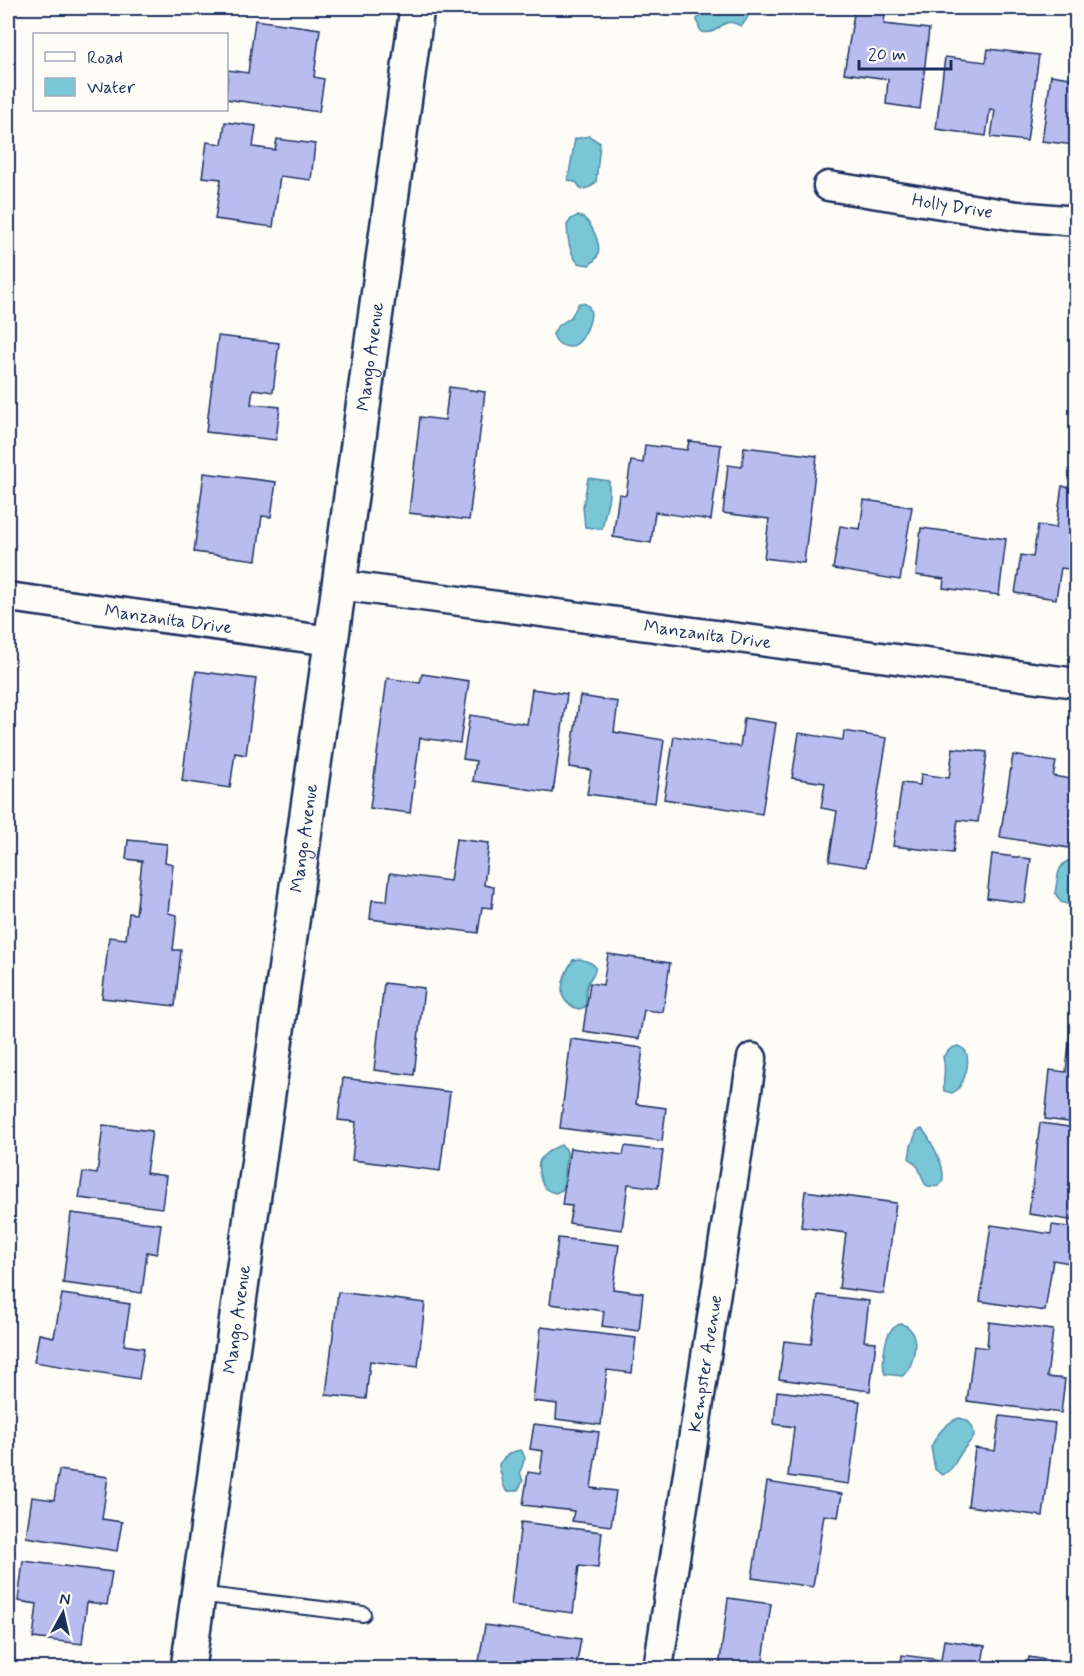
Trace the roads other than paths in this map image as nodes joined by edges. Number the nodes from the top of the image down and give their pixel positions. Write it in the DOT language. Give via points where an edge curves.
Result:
graph roads {
  1 [pos="417,8"];
  2 [pos="828,186"];
  3 [pos="1077,221"];
  4 [pos="339,585"];
  5 [pos="8,597"];
  6 [pos="331,641"];
  7 [pos="1077,682"];
  8 [pos="752,1058"];
  9 [pos="198,1594"];
  10 [pos="363,1614"];
  11 [pos="188,1668"];
  12 [pos="658,1668"];
  1 -- 4 [label="street, Mango Avenue"];
  2 -- 3 [label="street, Holly Drive" via="1017,216"];
  4 -- 6 [label="street, Mango Avenue"];
  4 -- 7 [label="street, Manzanita Drive"];
  5 -- 6 [label="street, Manzanita Drive"];
  6 -- 9 [label="street, Mango Avenue"];
  8 -- 12 [label="street, Kempster Avenue"];
  9 -- 10 [label="lane"];
  9 -- 11 [label="street, Mango Avenue"];
}
